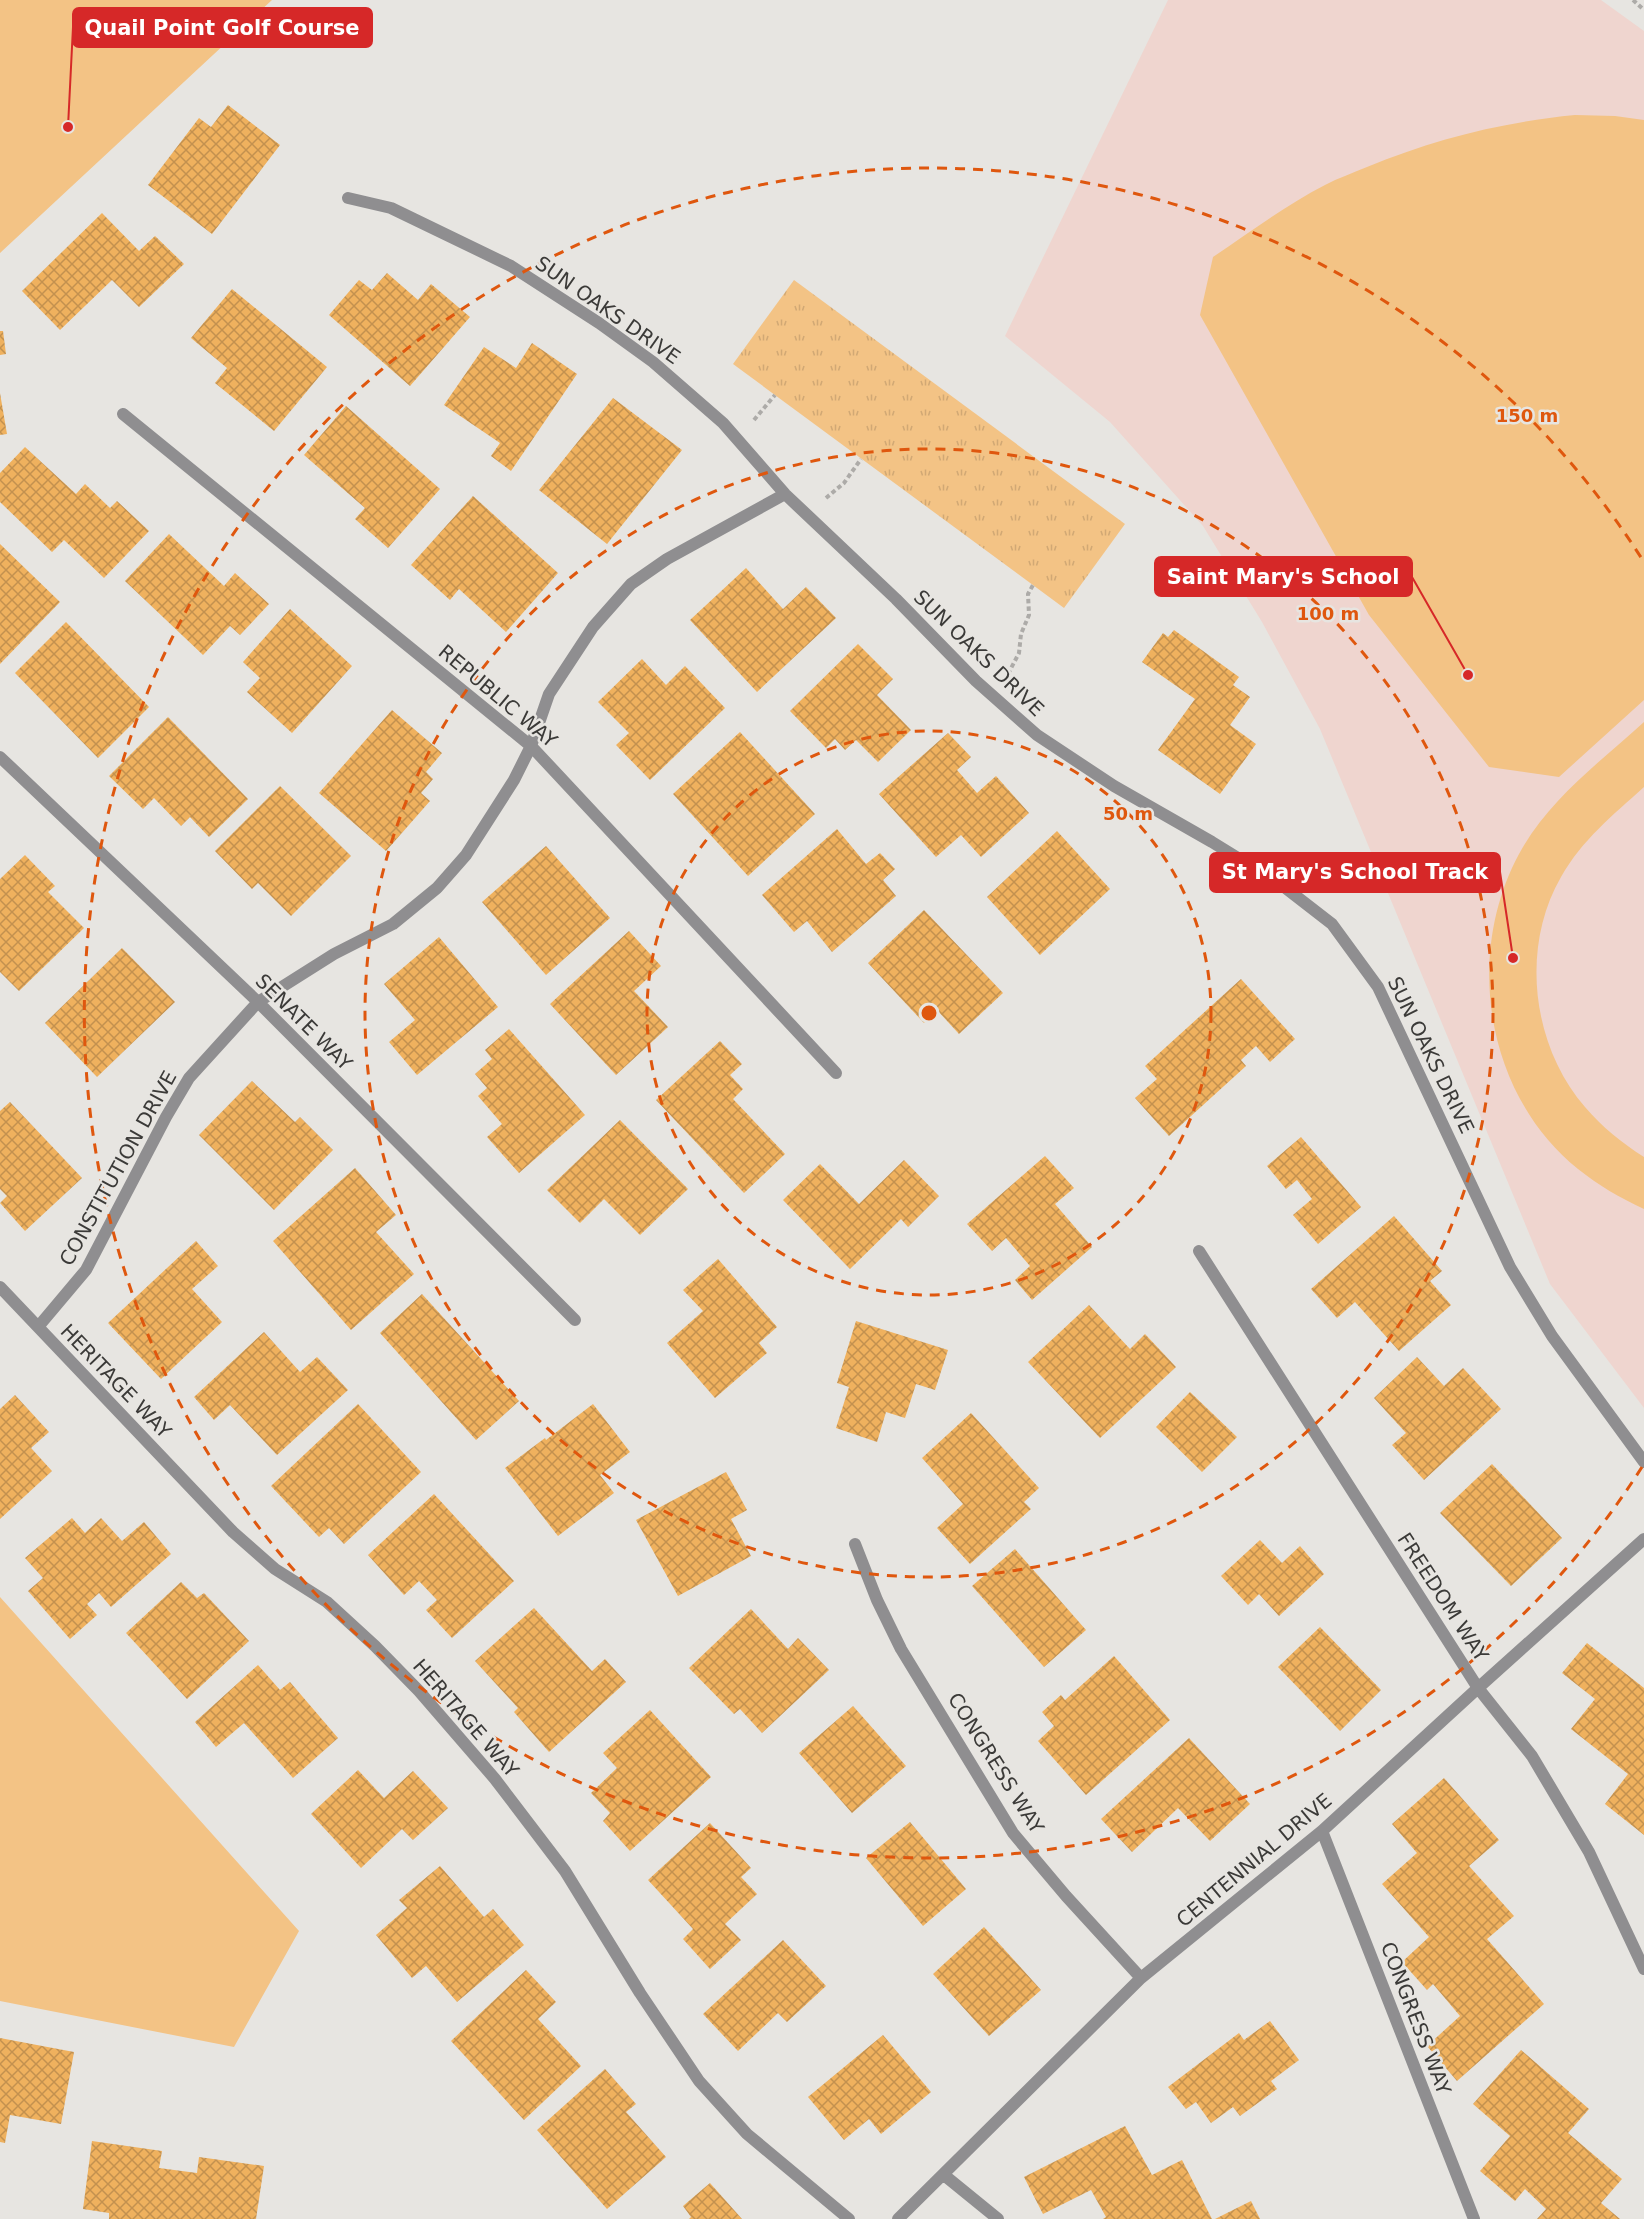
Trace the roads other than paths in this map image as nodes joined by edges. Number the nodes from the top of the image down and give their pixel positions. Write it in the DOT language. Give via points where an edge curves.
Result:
graph roads {
  1 [pos="348,198"];
  2 [pos="123,414"];
  3 [pos="785,494"];
  4 [pos="531,746"];
  5 [pos="0,757"];
  6 [pos="258,1002"];
  7 [pos="836,1073"];
  8 [pos="1199,1251"];
  9 [pos="0,1287"];
  10 [pos="575,1320"];
  11 [pos="38,1327"];
  12 [pos="1644,1462"];
  13 [pos="1644,1539"];
  14 [pos="855,1544"];
  15 [pos="1478,1688"];
  16 [pos="1322,1831"];
  17 [pos="1644,1969"];
  18 [pos="1141,1978"];
  19 [pos="944,2175"];
  20 [pos="849,2219"];
  21 [pos="898,2219"];
  22 [pos="998,2219"];
  23 [pos="1474,2219"];
  1 -- 3 [label="street, SUN OAKS DRIVE" via="391,208 511,266 599,323 653,362 723,423"];
  2 -- 4 [label="street, REPUBLIC WAY"];
  3 -- 4 [label="street, CONSTITUTION DRIVE" via="667,559 631,584 593,627 549,694"];
  3 -- 12 [label="street, SUN OAKS DRIVE" via="1037,735 1114,786 1283,886 1332,924 1378,987 1510,1267 1552,1336"];
  4 -- 6 [label="street, CONSTITUTION DRIVE" via="514,780 465,855 437,888 393,924 334,954"];
  4 -- 7 [label="street, REPUBLIC WAY"];
  5 -- 6 [label="street, SENATE WAY"];
  6 -- 10 [label="street, SENATE WAY"];
  6 -- 11 [label="street, CONSTITUTION DRIVE" via="189,1078 86,1270"];
  8 -- 15 [label="street, FREEDOM WAY"];
  9 -- 11 [label="street, HERITAGE WAY"];
  11 -- 20 [label="street, HERITAGE WAY" via="233,1532 275,1569 327,1602 419,1691 495,1779 565,1871 639,1993 699,2081 747,2134"];
  13 -- 15 [label="street, CENTENNIAL DRIVE"];
  14 -- 18 [label="street, CONGRESS WAY" via="901,1649 1013,1833"];
  15 -- 16 [label="street, CENTENNIAL DRIVE"];
  15 -- 17 [label="street, FREEDOM WAY" via="1532,1756 1589,1852"];
  16 -- 18 [label="street, CENTENNIAL DRIVE"];
  16 -- 23 [label="street, CONGRESS WAY"];
  18 -- 19 [label="street, CENTENNIAL DRIVE"];
  19 -- 21 [label="street, CENTENNIAL DRIVE"];
  19 -- 22 [label="street"];
}
